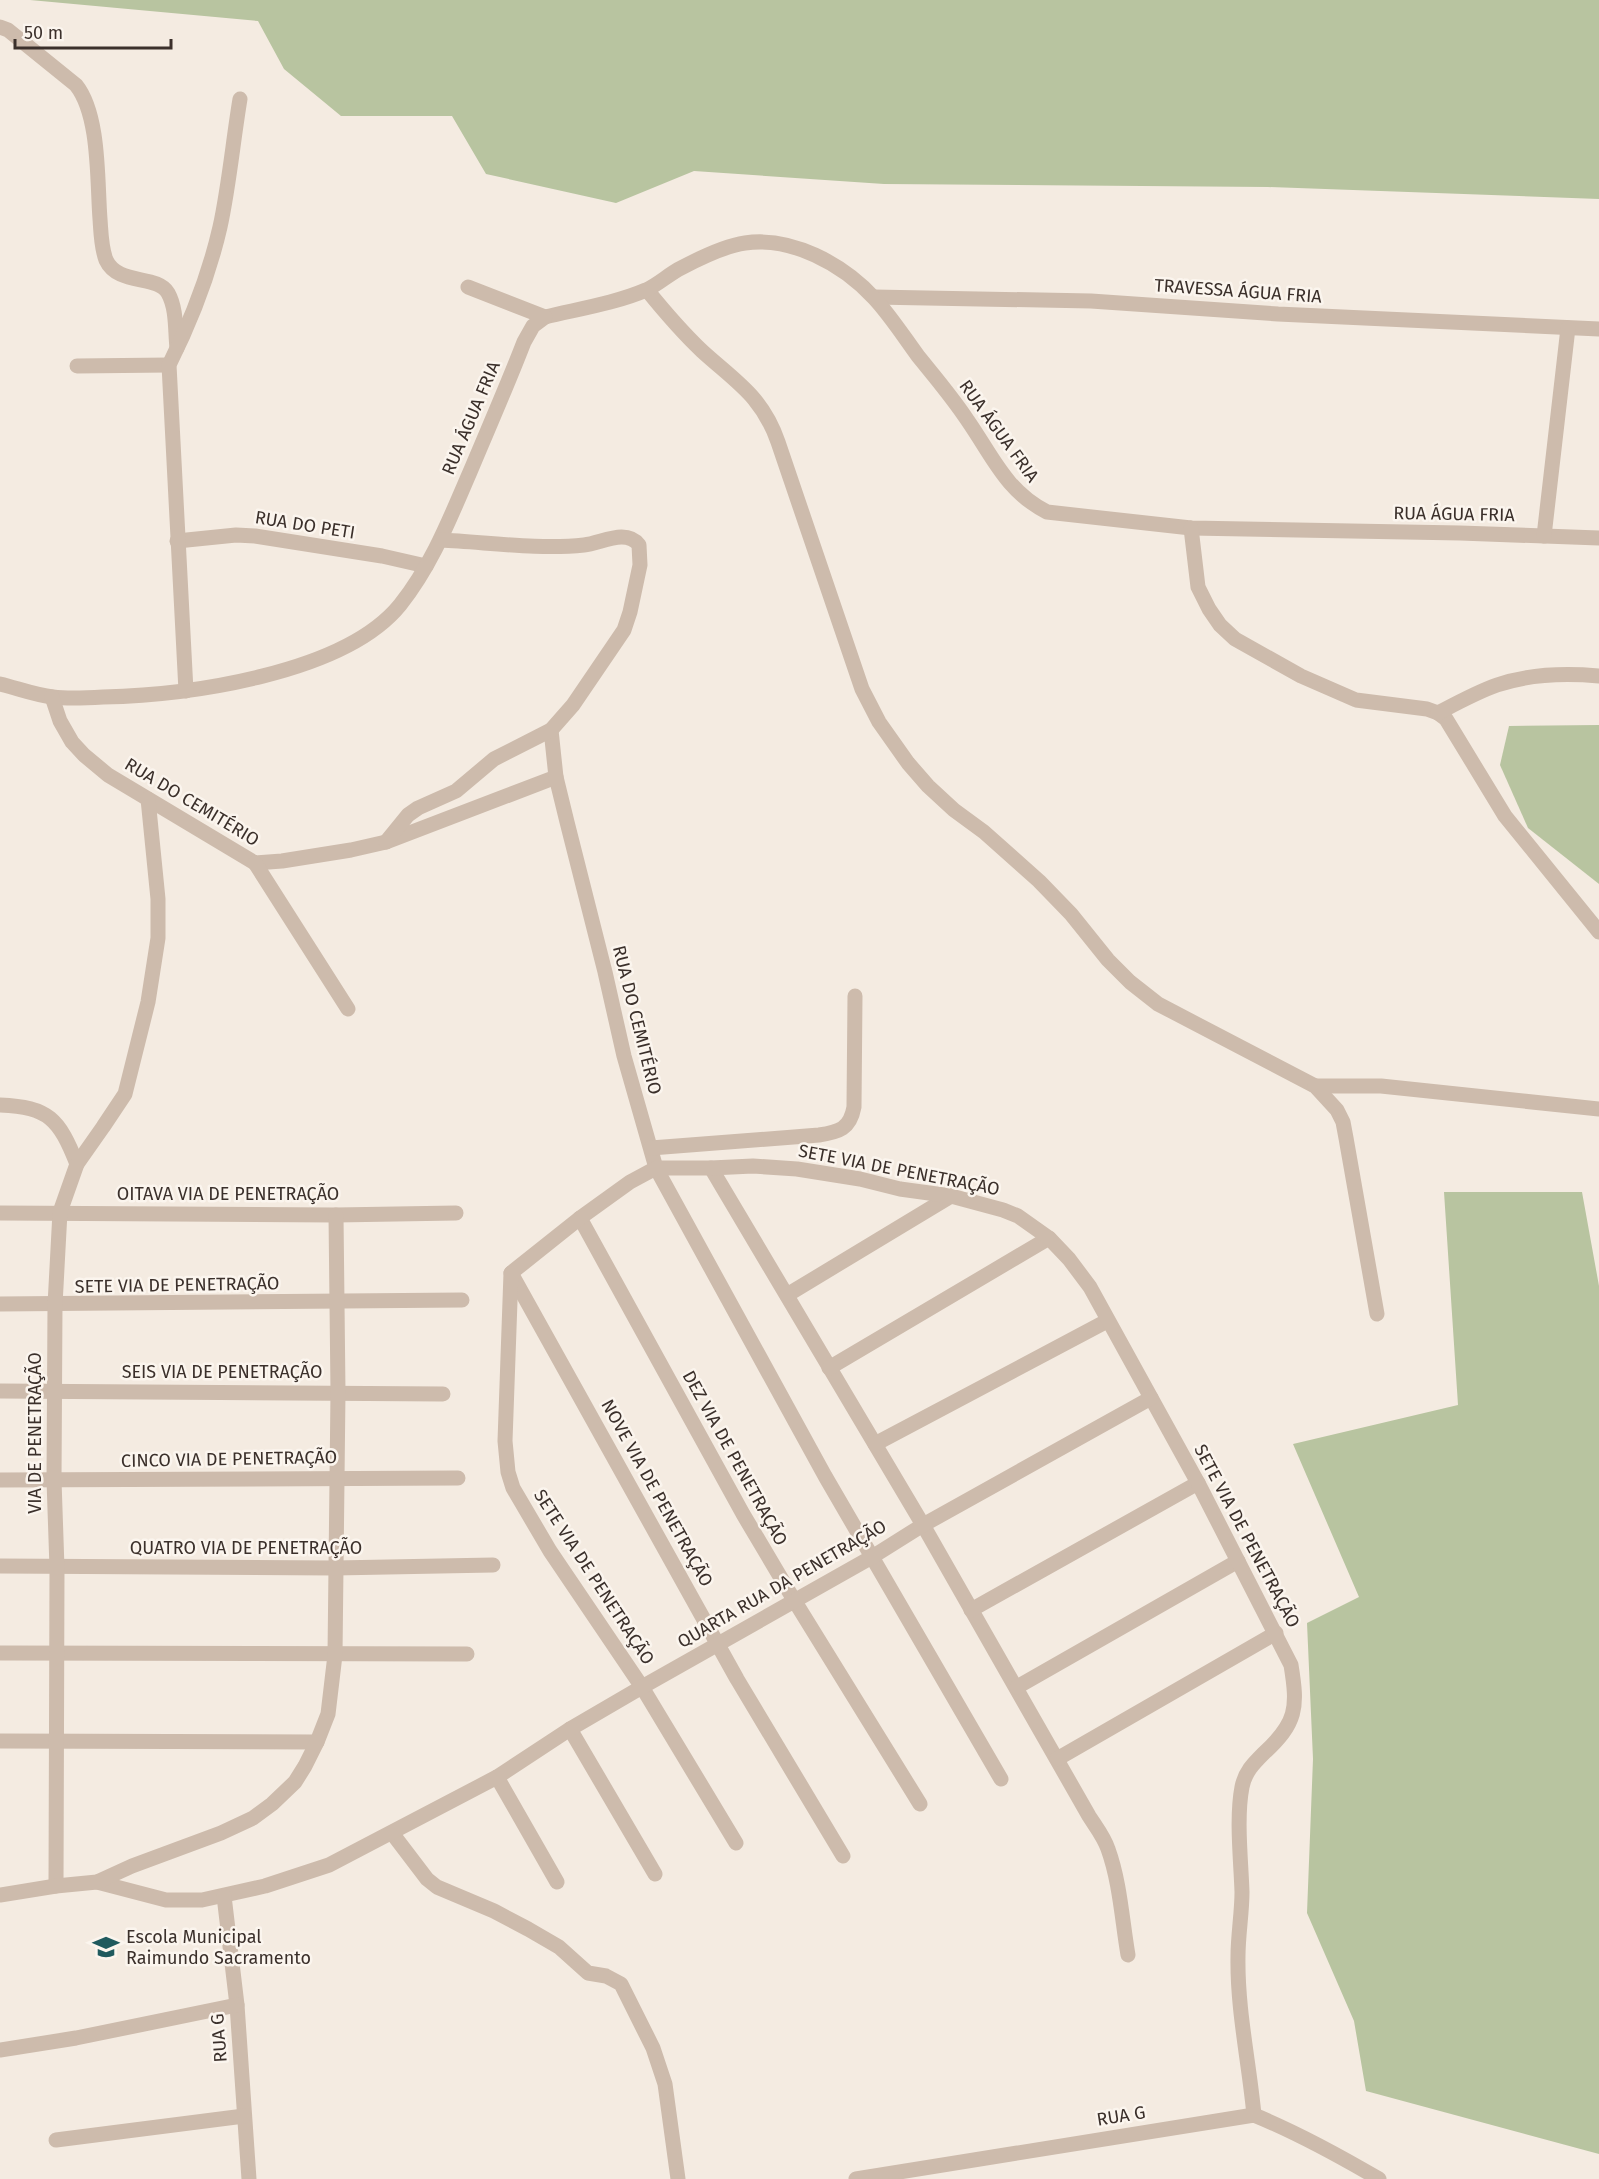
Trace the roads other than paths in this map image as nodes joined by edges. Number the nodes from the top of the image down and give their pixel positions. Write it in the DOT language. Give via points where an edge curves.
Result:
graph roads {
  1 [pos="0,27"];
  2 [pos="240,99"];
  3 [pos="468,286"];
  4 [pos="646,290"];
  5 [pos="874,297"];
  6 [pos="545,317"];
  7 [pos="1568,328"];
  8 [pos="1599,329"];
  9 [pos="177,348"];
  10 [pos="169,365"];
  11 [pos="77,366"];
  12 [pos="1191,528"];
  13 [pos="1544,536"];
  14 [pos="1599,538"];
  15 [pos="441,540"];
  16 [pos="177,541"];
  17 [pos="426,566"];
  18 [pos="1599,676"];
  19 [pos="0,684"];
  20 [pos="186,691"];
  21 [pos="52,697"];
  22 [pos="1438,713"];
  23 [pos="551,730"];
  24 [pos="556,777"];
  25 [pos="148,799"];
  26 [pos="386,842"];
  27 [pos="255,863"];
  28 [pos="1599,932"];
  29 [pos="855,996"];
  30 [pos="348,1009"];
  31 [pos="1315,1086"];
  32 [pos="0,1105"];
  33 [pos="1599,1109"];
  34 [pos="651,1148"];
  35 [pos="77,1164"];
  36 [pos="656,1168"];
  37 [pos="711,1168"];
  38 [pos="951,1196"];
  39 [pos="60,1212"];
  40 [pos="0,1213"];
  41 [pos="456,1213"];
  42 [pos="336,1215"];
  43 [pos="580,1218"];
  44 [pos="1049,1238"];
  45 [pos="511,1273"];
  46 [pos="787,1295"];
  47 [pos="462,1300"];
  48 [pos="336,1302"];
  49 [pos="0,1304"];
  50 [pos="55,1305"];
  51 [pos="1377,1314"];
  52 [pos="1107,1321"];
  53 [pos="829,1368"];
  54 [pos="0,1391"];
  55 [pos="55,1391"];
  56 [pos="338,1392"];
  57 [pos="443,1394"];
  58 [pos="1151,1398"];
  59 [pos="875,1444"];
  60 [pos="336,1477"];
  61 [pos="458,1478"];
  62 [pos="0,1480"];
  63 [pos="54,1480"];
  64 [pos="1198,1483"];
  65 [pos="923,1525"];
  66 [pos="872,1557"];
  67 [pos="1238,1561"];
  68 [pos="493,1565"];
  69 [pos="0,1566"];
  70 [pos="57,1568"];
  71 [pos="335,1568"];
  72 [pos="794,1600"];
  73 [pos="971,1610"];
  74 [pos="1276,1633"];
  75 [pos="719,1644"];
  76 [pos="0,1653"];
  77 [pos="467,1654"];
  78 [pos="56,1655"];
  79 [pos="334,1655"];
  80 [pos="642,1687"];
  81 [pos="1017,1687"];
  82 [pos="570,1729"];
  83 [pos="0,1741"];
  84 [pos="57,1742"];
  85 [pos="317,1742"];
  86 [pos="1057,1759"];
  87 [pos="497,1777"];
  88 [pos="1000,1779"];
  89 [pos="920,1804"];
  90 [pos="392,1833"];
  91 [pos="736,1843"];
  92 [pos="843,1856"];
  93 [pos="655,1874"];
  94 [pos="97,1882"];
  95 [pos="557,1882"];
  96 [pos="56,1886"];
  97 [pos="0,1895"];
  98 [pos="224,1896"];
  99 [pos="1128,1955"];
  100 [pos="237,2005"];
  101 [pos="0,2050"];
  102 [pos="1254,2115"];
  103 [pos="243,2116"];
  104 [pos="56,2140"];
  105 [pos="249,2179"];
  106 [pos="678,2179"];
  107 [pos="856,2179"];
  108 [pos="1379,2179"];
  1 -- 9 [label="street" via="84,95 93,130 101,236 107,262 124,276 162,287 168,293"];
  2 -- 9 [label="street" via="220,225 196,304"];
  3 -- 6 [label="street"];
  4 -- 5 [label="street, RUA ÁGUA FRIA" via="681,268 722,250 743,243 770,242 804,250 842,270"];
  4 -- 6 [label="street, RUA ÁGUA FRIA"];
  4 -- 31 [label="street" via="692,341 747,389 766,414 862,689 908,764 940,798 1039,881 1130,982 1158,1004"];
  5 -- 7 [label="street, TRAVESSA ÁGUA FRIA" via="1091,301"];
  5 -- 12 [label="street, RUA ÁGUA FRIA" via="968,421 993,461 1029,503 1047,512"];
  6 -- 15 [label="street, RUA ÁGUA FRIA" via="532,326 524,342"];
  7 -- 8 [label="street, TRAVESSA ÁGUA FRIA"];
  7 -- 13 [label="street"];
  9 -- 10 [label="street"];
  10 -- 11 [label="street"];
  10 -- 16 [label="street"];
  12 -- 13 [label="street, RUA ÁGUA FRIA"];
  12 -- 22 [label="street" via="1198,587 1220,625 1235,639 1301,676 1356,700"];
  13 -- 14 [label="street, RUA ÁGUA FRIA"];
  15 -- 17 [label="street, RUA ÁGUA FRIA"];
  15 -- 23 [label="street" via="584,545 627,536 638,543 641,553 624,630 573,705"];
  16 -- 17 [label="street, RUA DO PETI" via="255,536"];
  16 -- 20 [label="street"];
  17 -- 20 [label="street, RUA ÁGUA FRIA" via="391,614 354,641 270,673"];
  18 -- 22 [label="street" via="1521,678 1486,689"];
  19 -- 21 [label="street, RUA ÁGUA FRIA"];
  20 -- 21 [label="street, RUA ÁGUA FRIA"];
  21 -- 25 [label="street, RUA DO CEMITÉRIO" via="60,721 84,755"];
  22 -- 28 [label="street" via="1451,725 1512,824"];
  23 -- 24 [label="street, RUA DO CEMITÉRIO"];
  23 -- 26 [label="street" via="494,759 456,791 418,808"];
  24 -- 26 [label="street, RUA DO CEMITÉRIO"];
  24 -- 34 [label="street, RUA DO CEMITÉRIO" via="621,1046"];
  25 -- 27 [label="street, RUA DO CEMITÉRIO"];
  25 -- 35 [label="street, VIA DE PENETRAÇÃO" via="158,938 148,1002 124,1094"];
  26 -- 27 [label="street, RUA DO CEMITÉRIO"];
  27 -- 30 [label="street"];
  29 -- 34 [label="street" via="854,1107 850,1122 840,1130"];
  31 -- 33 [label="street" via="1381,1086"];
  31 -- 51 [label="street" via="1343,1122"];
  32 -- 35 [label="street" via="26,1106 46,1113 68,1142"];
  34 -- 36 [label="street, RUA DO CEMITÉRIO"];
  35 -- 39 [label="street, VIA DE PENETRAÇÃO"];
  36 -- 37 [label="street, SETE VIA DE PENETRAÇÃO"];
  36 -- 43 [label="street, SETE VIA DE PENETRAÇÃO"];
  36 -- 66 [label="street, RUA DO CEMITÉRIO"];
  37 -- 38 [label="street, SETE VIA DE PENETRAÇÃO" via="797,1169"];
  37 -- 46 [label="street"];
  38 -- 44 [label="street, SETE VIA DE PENETRAÇÃO" via="1018,1216"];
  38 -- 46 [label="street"];
  39 -- 40 [label="street, OITAVA VIA DE PENETRAÇÃO"];
  39 -- 42 [label="street, OITAVA VIA DE PENETRAÇÃO"];
  39 -- 50 [label="street, VIA DE PENETRAÇÃO"];
  41 -- 42 [label="street, OITAVA VIA DE PENETRAÇÃO"];
  42 -- 48 [label="street"];
  43 -- 45 [label="street, SETE VIA DE PENETRAÇÃO"];
  43 -- 72 [label="street, DEZ VIA DE PENETRAÇÃO"];
  44 -- 52 [label="street, SETE VIA DE PENETRAÇÃO" via="1090,1287"];
  44 -- 53 [label="street"];
  45 -- 75 [label="street, NOVE VIA DE PENETRAÇÃO"];
  45 -- 80 [label="street, SETE VIA DE PENETRAÇÃO" via="505,1441 508,1473 544,1542"];
  46 -- 53 [label="street"];
  47 -- 48 [label="street, SETE VIA DE PENETRAÇÃO"];
  48 -- 50 [label="street, SETE VIA DE PENETRAÇÃO"];
  48 -- 56 [label="street"];
  49 -- 50 [label="street, SETE VIA DE PENETRAÇÃO"];
  50 -- 55 [label="street, VIA DE PENETRAÇÃO"];
  52 -- 58 [label="street, SETE VIA DE PENETRAÇÃO"];
  52 -- 59 [label="street"];
  53 -- 59 [label="street"];
  54 -- 55 [label="street, SEIS VIA DE PENETRAÇÃO"];
  55 -- 56 [label="street, SEIS VIA DE PENETRAÇÃO"];
  55 -- 63 [label="street, VIA DE PENETRAÇÃO"];
  56 -- 57 [label="street, SEIS VIA DE PENETRAÇÃO"];
  56 -- 60 [label="street"];
  58 -- 64 [label="street, SETE VIA DE PENETRAÇÃO"];
  58 -- 65 [label="street, QUARTA RUA DA PENETRAÇÃO"];
  59 -- 65 [label="street"];
  60 -- 61 [label="street, CINCO VIA DE PENETRAÇÃO"];
  60 -- 63 [label="street, CINCO VIA DE PENETRAÇÃO"];
  60 -- 71 [label="street"];
  62 -- 63 [label="street, CINCO VIA DE PENETRAÇÃO"];
  63 -- 70 [label="street, VIA DE PENETRAÇÃO"];
  64 -- 67 [label="street, SETE VIA DE PENETRAÇÃO"];
  64 -- 73 [label="street"];
  65 -- 66 [label="street, QUARTA RUA DA PENETRAÇÃO"];
  65 -- 73 [label="street"];
  66 -- 72 [label="street, QUARTA RUA DA PENETRAÇÃO"];
  66 -- 88 [label="street, RUA DO CEMITÉRIO"];
  67 -- 74 [label="street, SETE VIA DE PENETRAÇÃO"];
  67 -- 81 [label="street"];
  68 -- 71 [label="street, QUATRO VIA DE PENETRAÇÃO"];
  69 -- 70 [label="street, QUATRO VIA DE PENETRAÇÃO"];
  70 -- 71 [label="street, QUATRO VIA DE PENETRAÇÃO"];
  70 -- 78 [label="street, VIA DE PENETRAÇÃO"];
  71 -- 79 [label="street"];
  72 -- 75 [label="street, QUARTA RUA DA PENETRAÇÃO"];
  72 -- 89 [label="street, DEZ VIA DE PENETRAÇÃO"];
  73 -- 81 [label="street"];
  74 -- 86 [label="street"];
  74 -- 102 [label="street, SETE VIA DE PENETRAÇÃO" via="1291,1665 1296,1694 1294,1711 1286,1731 1249,1767 1240,1805 1241,2012"];
  75 -- 80 [label="street, QUARTA RUA DA PENETRAÇÃO"];
  75 -- 92 [label="street, NOVE VIA DE PENETRAÇÃO"];
  76 -- 78 [label="street"];
  77 -- 79 [label="street"];
  78 -- 79 [label="street"];
  78 -- 84 [label="street, VIA DE PENETRAÇÃO"];
  79 -- 85 [label="street" via="328,1714"];
  80 -- 82 [label="street, QUARTA RUA DA PENETRAÇÃO"];
  80 -- 91 [label="street, SETE VIA DE PENETRAÇÃO"];
  81 -- 86 [label="street"];
  82 -- 87 [label="street, QUARTA RUA DA PENETRAÇÃO"];
  82 -- 93 [label="street"];
  83 -- 84 [label="street"];
  84 -- 85 [label="street"];
  84 -- 96 [label="street, VIA DE PENETRAÇÃO"];
  85 -- 94 [label="street" via="295,1782 253,1818"];
  86 -- 99 [label="street" via="1108,1848"];
  87 -- 90 [label="street, QUARTA RUA DA PENETRAÇÃO"];
  87 -- 95 [label="street"];
  90 -- 98 [label="street, QUARTA RUA DA PENETRAÇÃO" via="329,1865"];
  90 -- 106 [label="street" via="437,1887 494,1911 559,1947 588,1972 621,1984 653,2048 665,2084"];
  94 -- 96 [label="street"];
  94 -- 98 [label="street, QUARTA RUA DA PENETRAÇÃO" via="166,1900"];
  96 -- 97 [label="street"];
  98 -- 100 [label="street, RUA G"];
  100 -- 101 [label="street"];
  100 -- 103 [label="street, RUA G"];
  102 -- 107 [label="street, RUA G"];
  102 -- 108 [label="street" via="1329,2150"];
  103 -- 104 [label="street"];
  103 -- 105 [label="street, RUA G"];
}
